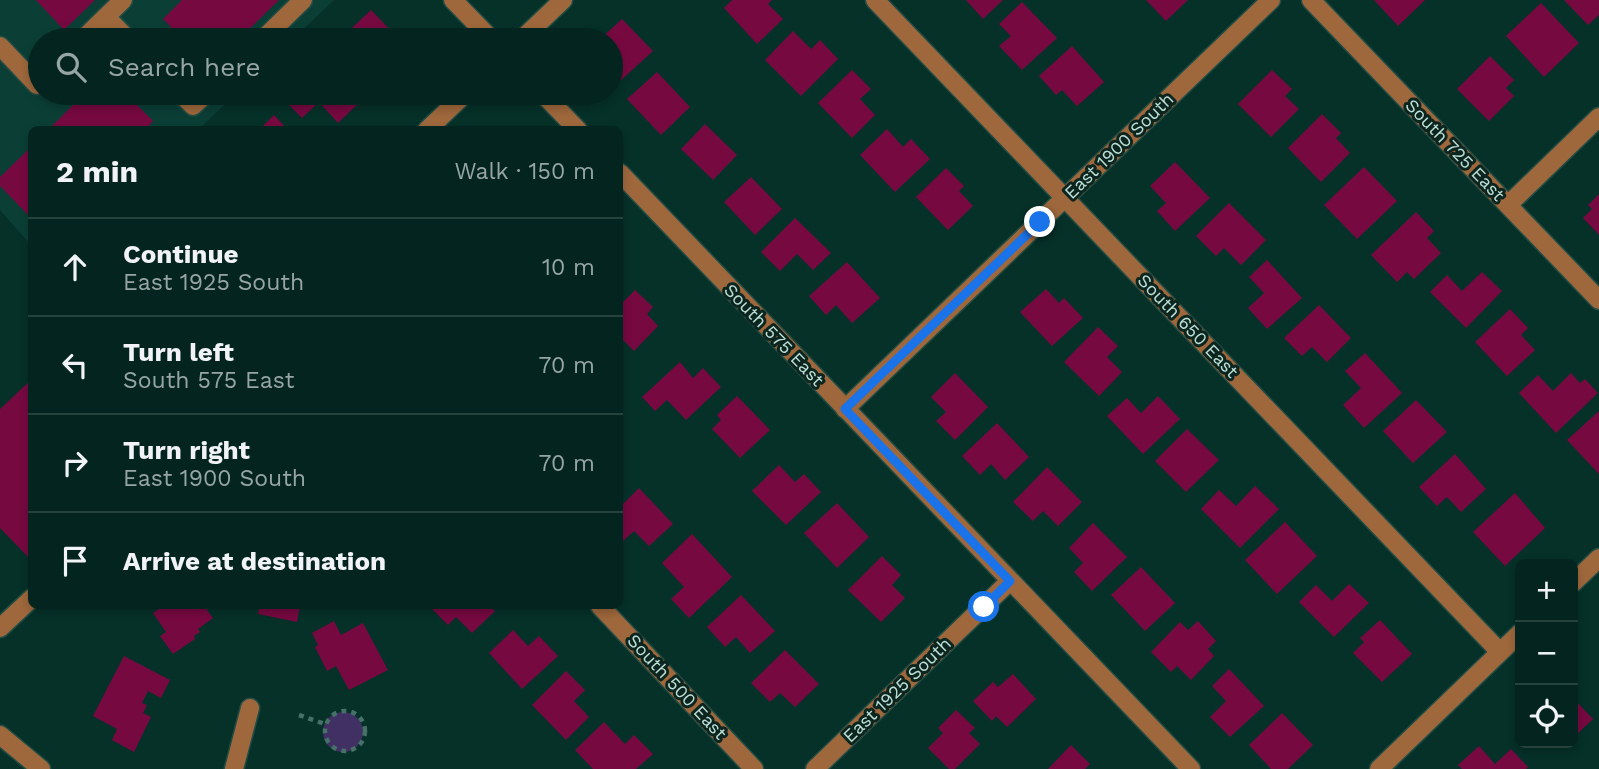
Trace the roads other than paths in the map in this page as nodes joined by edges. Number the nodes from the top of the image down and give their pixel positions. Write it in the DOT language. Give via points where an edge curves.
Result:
graph roads {
  1 [pos="123,0"];
  2 [pos="303,0"];
  3 [pos="453,0"];
  4 [pos="564,0"];
  5 [pos="875,0"];
  6 [pos="1271,0"];
  7 [pos="1311,0"];
  8 [pos="106,17"];
  9 [pos="95,28"];
  10 [pos="117,28"];
  11 [pos="274,28"];
  12 [pos="480,28"];
  13 [pos="534,28"];
  14 [pos="0,46"];
  15 [pos="28,76"];
  16 [pos="453,105"];
  17 [pos="554,105"];
  18 [pos="1599,117"];
  19 [pos="431,126"];
  20 [pos="574,126"];
  21 [pos="623,176"];
  22 [pos="1065,198"];
  23 [pos="1508,205"];
  24 [pos="1599,300"];
  25 [pos="845,409"];
  26 [pos="1599,558"];
  27 [pos="1578,578"];
  28 [pos="1010,581"];
  29 [pos="28,602"];
  30 [pos="603,609"];
  31 [pos="0,628"];
  32 [pos="1515,638"];
  33 [pos="1500,652"];
  34 [pos="250,708"];
  35 [pos="0,735"];
  36 [pos="41,769"];
  37 [pos="234,769"];
  38 [pos="754,769"];
  39 [pos="815,769"];
  40 [pos="1191,769"];
  41 [pos="1379,769"];
  1 -- 8 [label="street"];
  2 -- 11 [label="street"];
  3 -- 12 [label="street"];
  4 -- 13 [label="street"];
  5 -- 22 [label="street, South 650 East"];
  6 -- 22 [label="street, East 1900 South"];
  7 -- 23 [label="street, South 725 East"];
  8 -- 9 [label="street"];
  8 -- 10 [label="street"];
  14 -- 15 [label="street"];
  16 -- 19 [label="street"];
  17 -- 20 [label="street"];
  18 -- 23 [label="street"];
  21 -- 25 [label="street, South 575 East"];
  22 -- 25 [label="street, East 1900 South"];
  22 -- 33 [label="street, South 650 East"];
  23 -- 24 [label="street, South 725 East"];
  25 -- 28 [label="street, South 575 East"];
  26 -- 27 [label="street"];
  28 -- 39 [label="street, East 1925 South"];
  28 -- 40 [label="street, South 575 East"];
  29 -- 31 [label="street"];
  30 -- 38 [label="street, South 500 East"];
  32 -- 33 [label="street"];
  33 -- 41 [label="street"];
  34 -- 37 [label="street"];
  35 -- 36 [label="street"];
}
